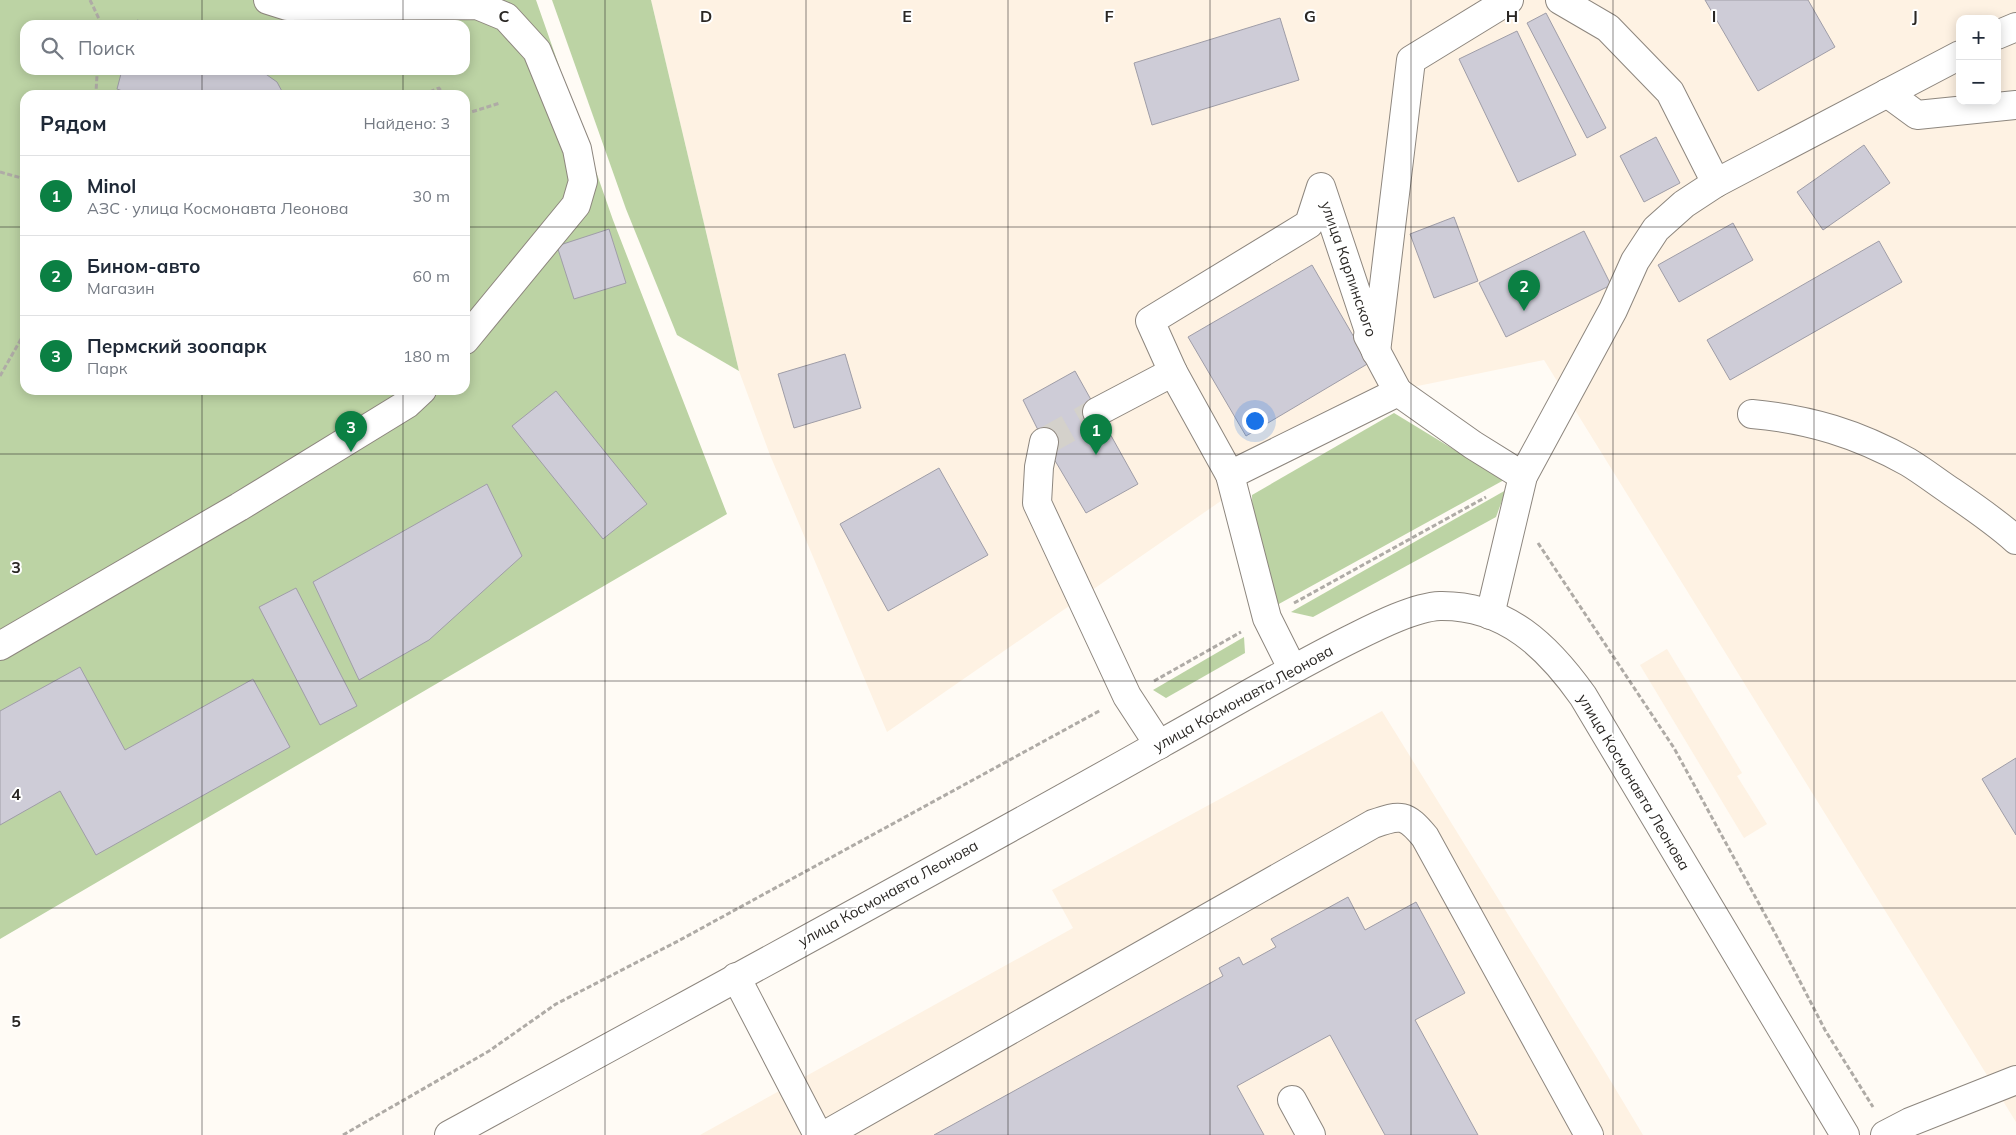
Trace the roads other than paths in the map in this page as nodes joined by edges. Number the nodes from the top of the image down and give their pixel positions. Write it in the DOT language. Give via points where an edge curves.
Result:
graph roads {
  1 [pos="268,0"];
  2 [pos="1560,0"];
  3 [pos="1496,3"];
  4 [pos="2016,27"];
  5 [pos="2001,33"];
  6 [pos="1956,57"];
  7 [pos="1887,93"];
  8 [pos="2016,105"];
  9 [pos="1716,183"];
  10 [pos="1309,224"];
  11 [pos="470,334"];
  12 [pos="1376,352"];
  13 [pos="1173,372"];
  14 [pos="1398,392"];
  15 [pos="417,395"];
  16 [pos="1097,412"];
  17 [pos="1752,414"];
  18 [pos="1044,442"];
  19 [pos="1230,475"];
  20 [pos="1523,476"];
  21 [pos="2016,540"];
  22 [pos="1490,615"];
  23 [pos="0,646"];
  24 [pos="1292,668"];
  25 [pos="1159,745"];
  26 [pos="736,977"];
  27 [pos="2016,1080"];
  28 [pos="1292,1100"];
  29 [pos="854,1128"];
  30 [pos="1887,1134"];
  31 [pos="449,1135"];
  32 [pos="818,1135"];
  33 [pos="825,1135"];
  34 [pos="1311,1135"];
  35 [pos="1589,1135"];
  36 [pos="1845,1135"];
  1 -- 11 [label="main road" via="287,6 477,4 506,16 536,51 577,149 583,181 576,205"];
  2 -- 9 [label="main road" via="1608,28 1670,92"];
  3 -- 12 [label="main road, улица Карпинского" via="1411,60"];
  4 -- 5 [label="main road"];
  6 -- 7 [label="main road"];
  7 -- 8 [label="main road" via="1918,115"];
  7 -- 9 [label="main road"];
  9 -- 20 [label="main road" via="1684,204 1656,229 1640,253 1613,310"];
  10 -- 12 [label="main road"];
  10 -- 12 [label="main road, улица Карпинского" via="1321,187"];
  10 -- 13 [label="main road, улица Карпинского" via="1150,321"];
  12 -- 14 [label="main road"];
  13 -- 16 [label="main road"];
  13 -- 19 [label="main road"];
  14 -- 19 [label="main road"];
  14 -- 20 [label="main road"];
  15 -- 23 [label="main road" via="239,507"];
  17 -- 21 [label="main road" via="1802,420 1833,428 1888,452 1980,511"];
  18 -- 25 [label="main road" via="1037,503 1127,696"];
  19 -- 24 [label="main road" via="1267,618"];
  20 -- 22 [label="main road"];
  22 -- 24 [label="main road, улица Космонавта Леонова" via="1437,606 1383,624"];
  22 -- 36 [label="main road, улица Космонавта Леонова" via="1533,638 1583,696"];
  24 -- 25 [label="main road, улица Космонавта Леонова"];
  25 -- 26 [label="main road, улица Космонавта Леонова"];
  26 -- 31 [label="main road, улица Космонавта Леонова"];
  26 -- 32 [label="main road"];
  27 -- 30 [label="main road"];
  28 -- 34 [label="main road"];
  29 -- 33 [label="main road"];
  29 -- 35 [label="main road" via="1373,824 1393,817 1411,821 1425,837"];
}
